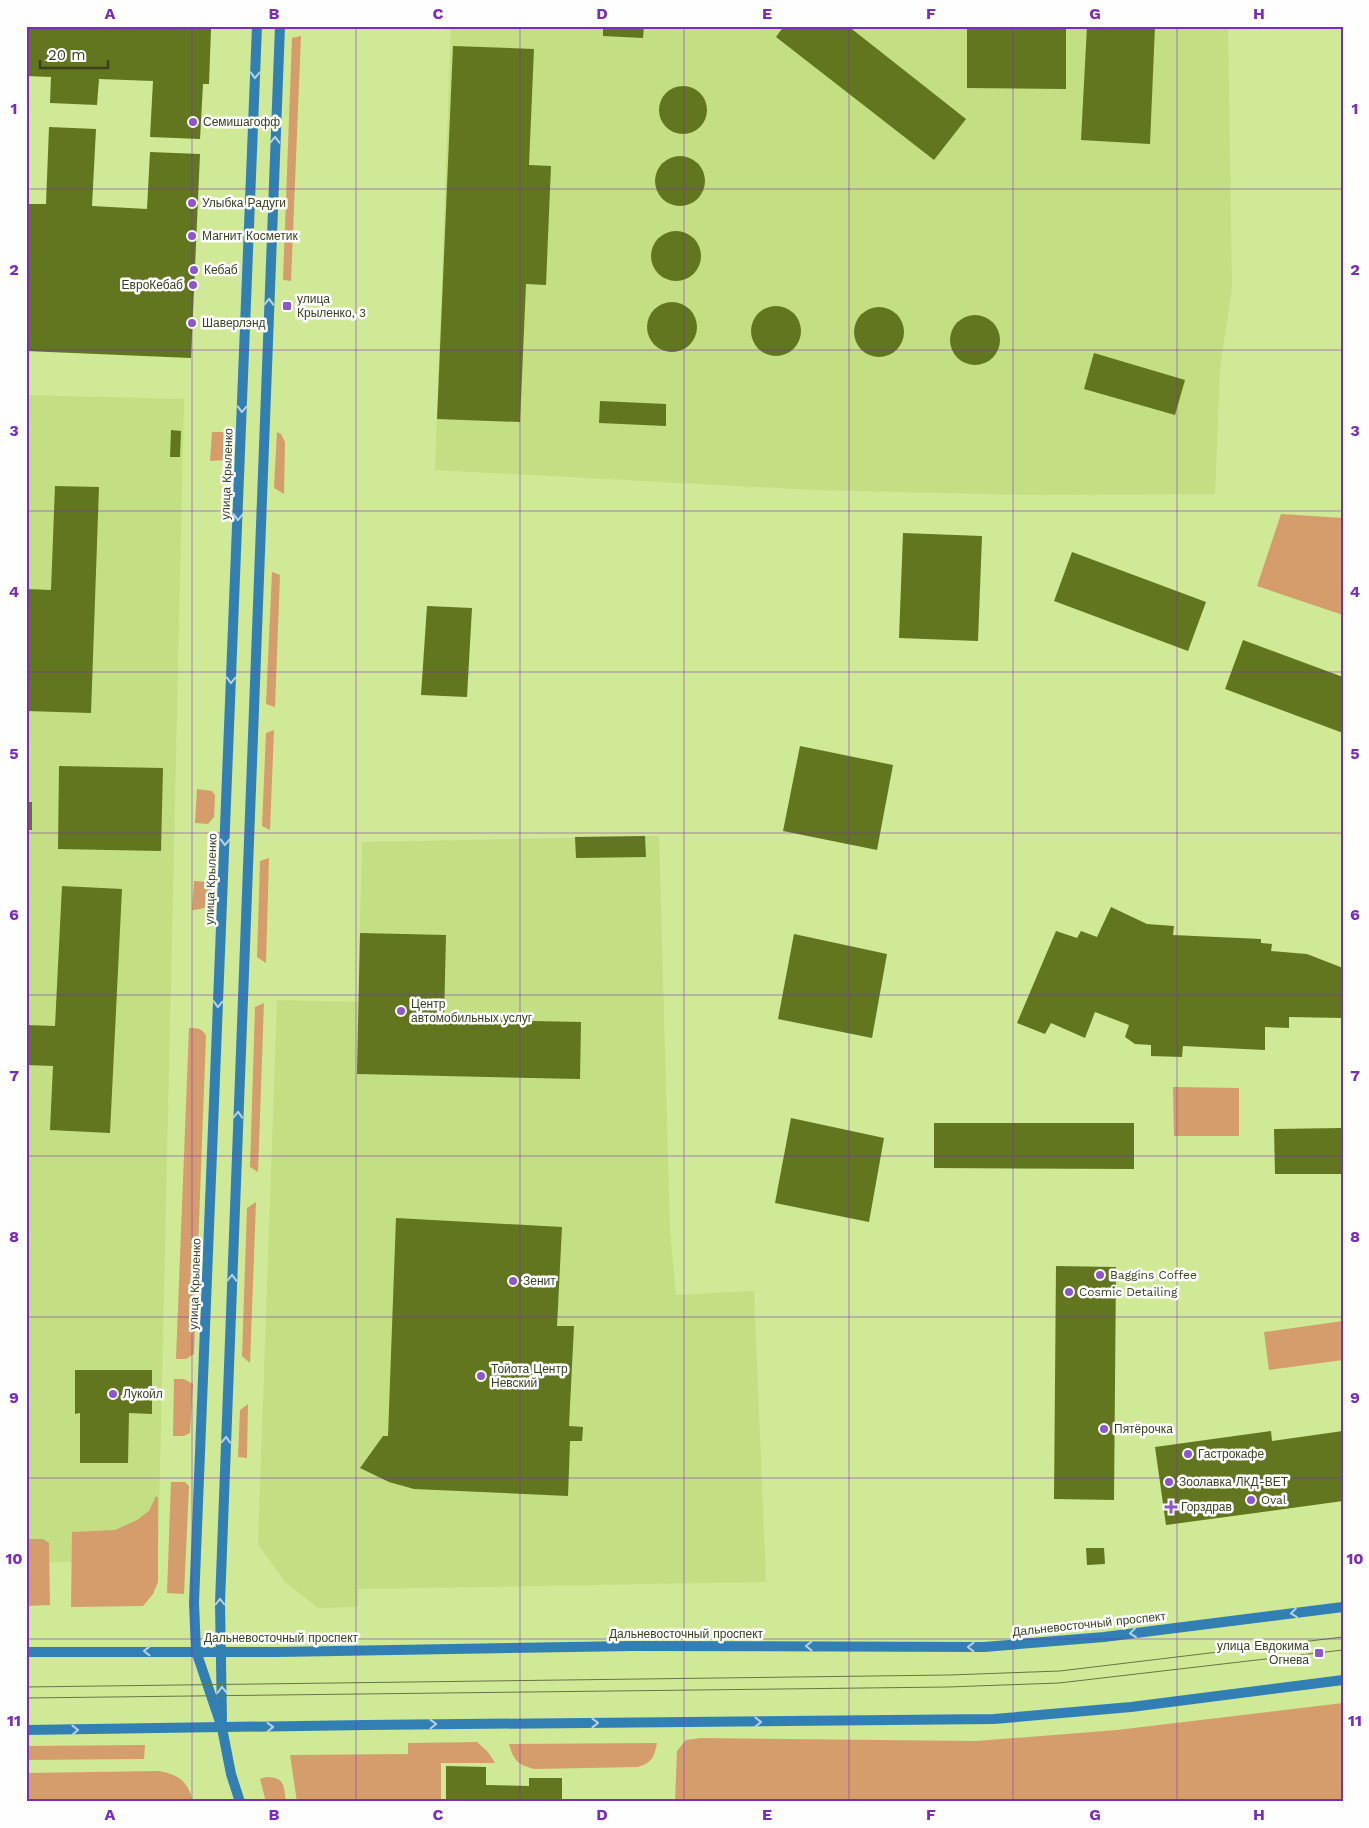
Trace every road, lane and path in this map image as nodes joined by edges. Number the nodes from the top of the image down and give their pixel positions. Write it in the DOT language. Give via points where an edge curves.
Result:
graph roads {
  1 [pos="256,26"];
  2 [pos="280,26"];
  3 [pos="1343,1606"];
  4 [pos="196,1651"];
  5 [pos="222,1651"];
  6 [pos="26,1652"];
  7 [pos="1343,1680"];
  8 [pos="222,1728"];
  9 [pos="26,1730"];
  10 [pos="240,1802"];
  1 -- 4 [label="street, улица Крыленко, one-way" via="195,1595"];
  5 -- 2 [label="street, улица Крыленко, one-way" via="220,1603 224,1472"];
  3 -- 5 [label="street, Дальневосточный проспект, one-way" via="1104,1637 984,1647 633,1646"];
  4 -- 5 [label="street, Дальневосточный проспект"];
  4 -- 6 [label="street, Дальневосточный проспект, one-way"];
  4 -- 8 [label="street, улица Крыленко"];
  8 -- 5 [label="street, улица Крыленко, one-way"];
  8 -- 7 [label="street, one-way" via="994,1719 1131,1707"];
  9 -- 8 [label="street, one-way"];
  8 -- 10 [label="street, улица Крыленко"];
}
